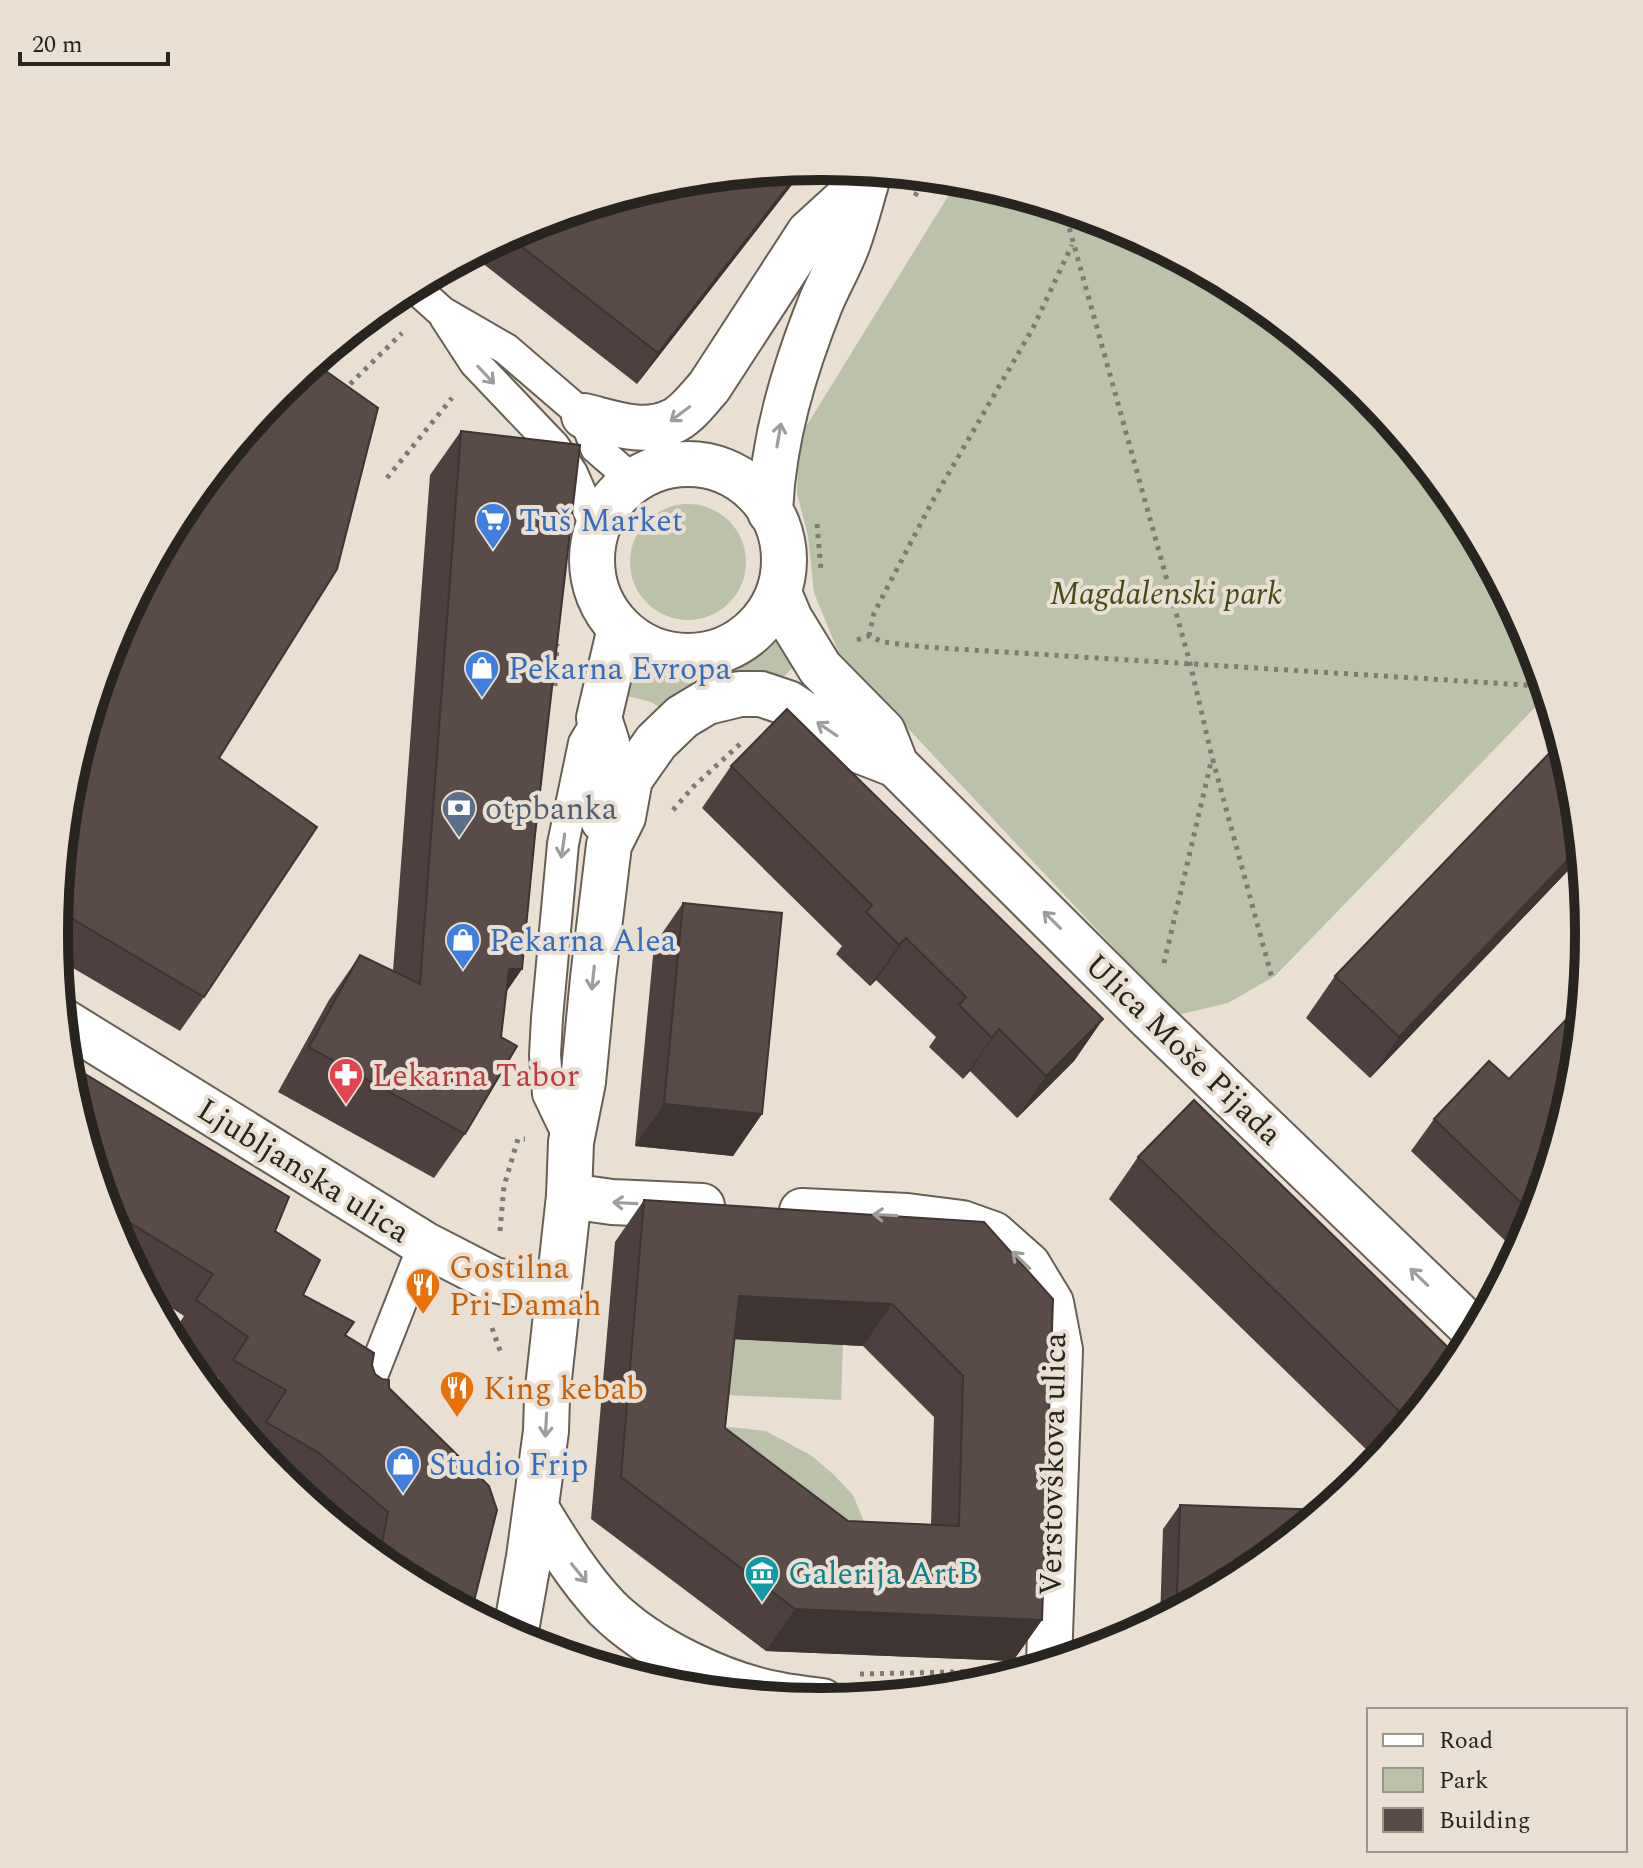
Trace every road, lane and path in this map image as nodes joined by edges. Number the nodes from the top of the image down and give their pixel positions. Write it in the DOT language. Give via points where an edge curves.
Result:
graph roads {
  1 [pos="863,182"];
  2 [pos="865,182"];
  3 [pos="867,182"];
  4 [pos="1067,221"];
  5 [pos="1072,245"];
  6 [pos="423,295"];
  7 [pos="442,312"];
  8 [pos="402,333"];
  9 [pos="459,389"];
  10 [pos="338,395"];
  11 [pos="584,416"];
  12 [pos="679,464"];
  13 [pos="387,478"];
  14 [pos="633,480"];
  15 [pos="770,512"];
  16 [pos="815,513"];
  17 [pos="597,530"];
  18 [pos="822,583"];
  19 [pos="779,593"];
  20 [pos="620,628"];
  21 [pos="557,634"];
  22 [pos="869,636"];
  23 [pos="845,644"];
  24 [pos="1190,663"];
  25 [pos="1533,685"];
  26 [pos="554,697"];
  27 [pos="599,718"];
  28 [pos="743,742"];
  29 [pos="1212,757"];
  30 [pos="896,765"];
  31 [pos="667,822"];
  32 [pos="609,845"];
  33 [pos="1162,969"];
  34 [pos="1272,978"];
  35 [pos="74,1028"];
  36 [pos="518,1139"];
  37 [pos="571,1142"];
  38 [pos="504,1186"];
  39 [pos="569,1196"];
  40 [pos="424,1244"];
  41 [pos="558,1292"];
  42 [pos="1467,1323"];
  43 [pos="361,1404"];
  44 [pos="536,1508"];
  45 [pos="517,1623"];
  46 [pos="1049,1652"];
  47 [pos="944,1677"];
  48 [pos="738,1682"];
  49 [pos="844,1687"];
  1 -- 11 [label="street, one-way" via="809,233 717,376 689,408 672,422 639,429"];
  2 -- 12 [label="street" via="833,226 763,357 702,442"];
  15 -- 3 [label="street, one-way" via="782,419"];
  4 -- 5 [label="path"];
  5 -- 22 [label="path" via="1033,328 881,599"];
  5 -- 24 [label="path"];
  6 -- 7 [label="lane"];
  7 -- 11 [label="lane" via="506,349"];
  7 -- 17 [label="lane, one-way" via="475,363 554,446"];
  8 -- 10 [label="path"];
  9 -- 13 [label="path"];
  11 -- 14 [label="lane" via="596,448"];
  12 -- 14 [label="street"];
  12 -- 15 [label="street" via="727,472 744,482"];
  14 -- 17 [label="street" via="605,512"];
  15 -- 19 [label="street" via="784,549"];
  16 -- 18 [label="path"];
  17 -- 20 [label="street" via="595,581"];
  19 -- 20 [label="street" via="761,625 728,647 704,655 667,653"];
  19 -- 30 [label="street" via="820,668 883,732"];
  20 -- 27 [label="street"];
  21 -- 26 [label="path"];
  22 -- 23 [label="path"];
  22 -- 24 [label="path" via="924,647"];
  24 -- 25 [label="path"];
  24 -- 29 [label="path"];
  27 -- 32 [label="street" via="607,743 602,816"];
  27 -- 37 [label="lane, one-way" via="584,743 563,844 547,1018 548,1094"];
  28 -- 31 [label="path" via="694,786"];
  29 -- 33 [label="path"];
  29 -- 34 [label="path"];
  30 -- 32 [label="street, one-way" via="860,751 788,703 761,694 707,702 682,717 643,758 630,779 623,817"];
  42 -- 30 [label="street, Ulica Moše Pijada, one-way"];
  32 -- 37 [label="street, one-way" via="583,1082"];
  35 -- 40 [label="street, Ljubljanska ulica"];
  36 -- 38 [label="path"];
  37 -- 39 [label="street"];
  39 -- 41 [label="street"];
  46 -- 39 [label="street, Verstovškova ulica, one-way" via="1060,1350 1051,1303 1028,1265 993,1234 962,1223"];
  40 -- 41 [label="street, Ljubljanska ulica" via="494,1280"];
  40 -- 43 [label="lane"];
  41 -- 44 [label="street, one-way"];
  44 -- 45 [label="street"];
  44 -- 48 [label="street, one-way" via="607,1608 649,1642"];
  47 -- 49 [label="path"];
}
